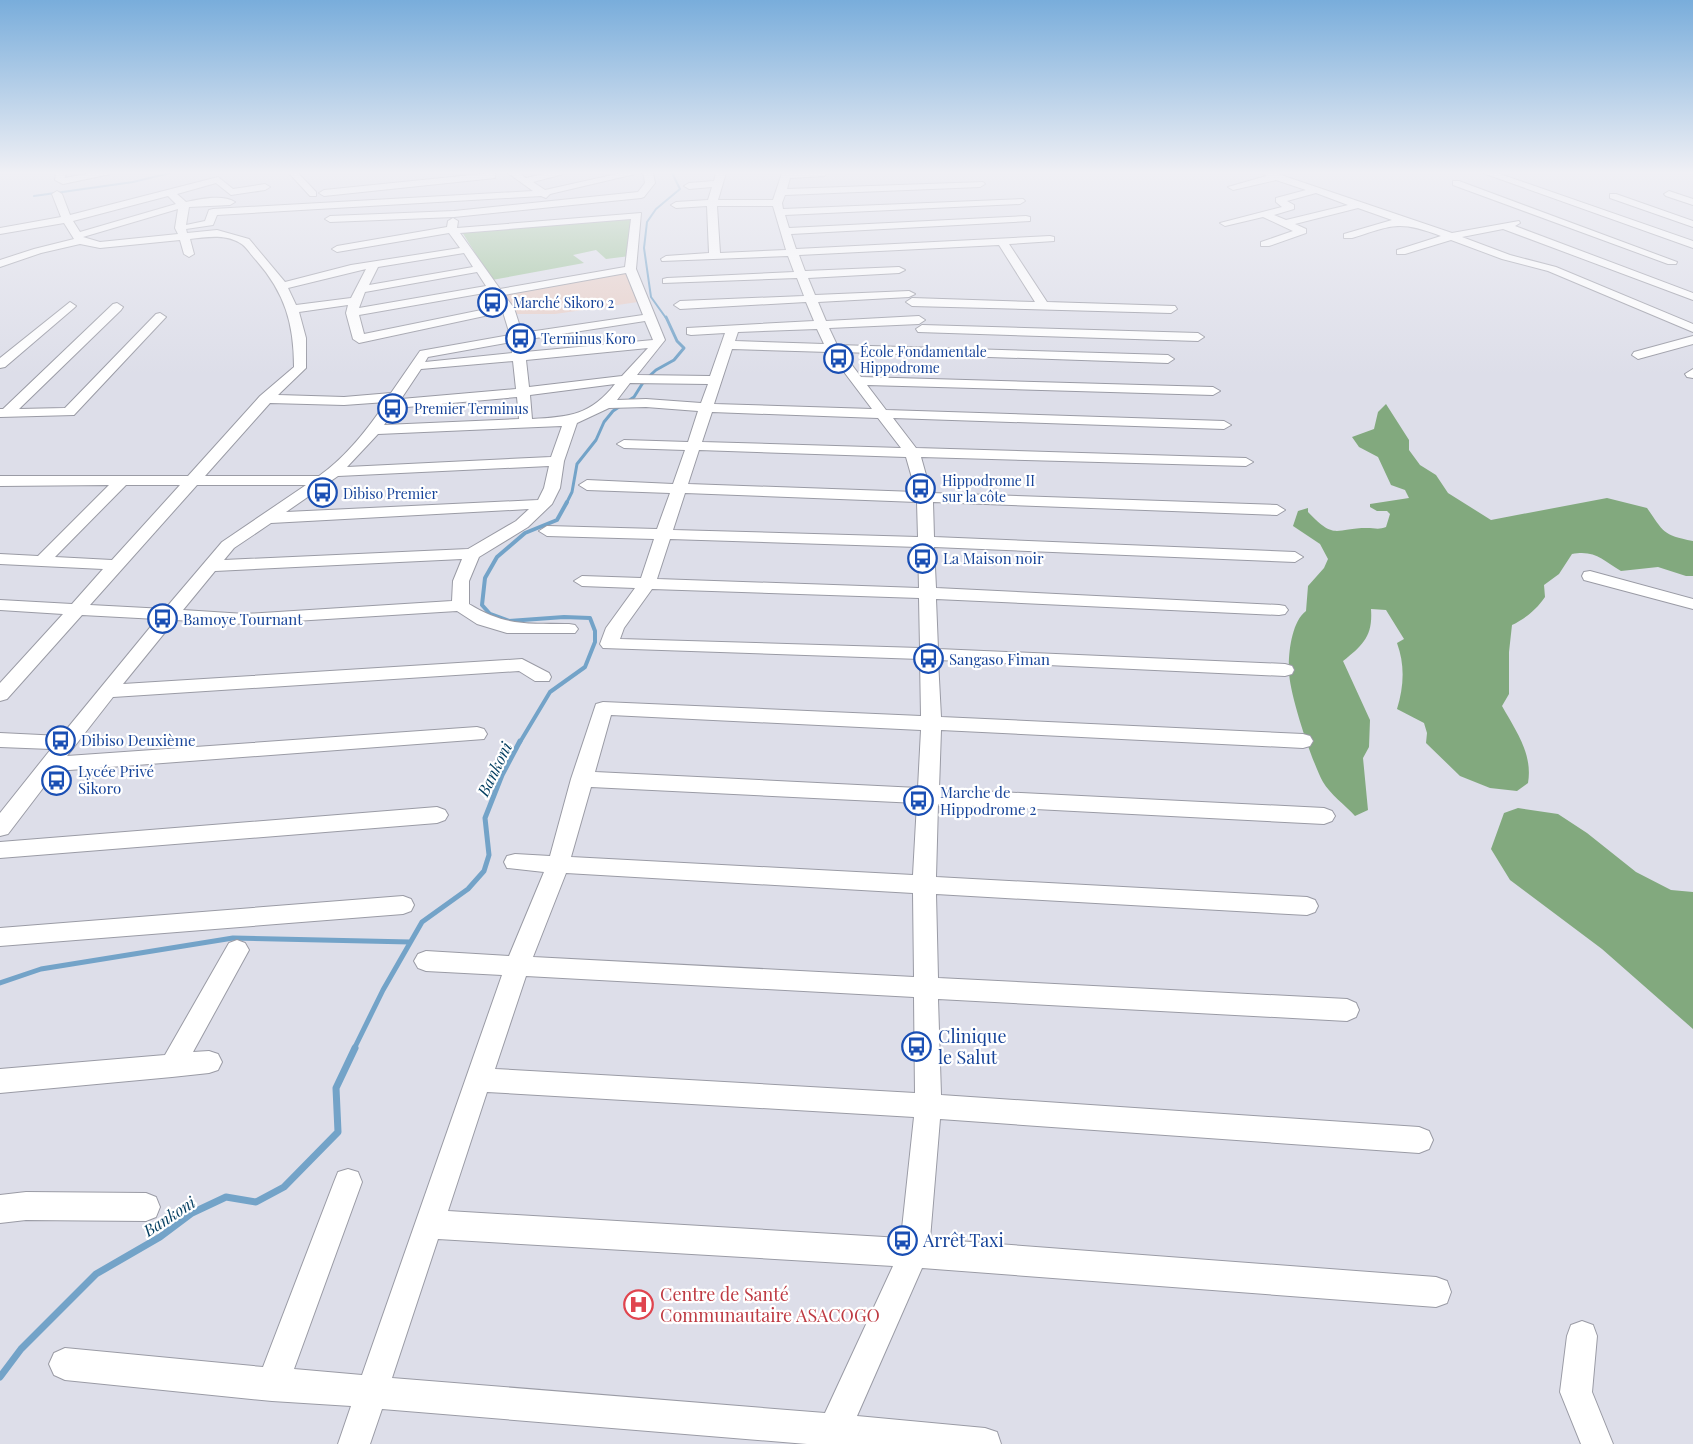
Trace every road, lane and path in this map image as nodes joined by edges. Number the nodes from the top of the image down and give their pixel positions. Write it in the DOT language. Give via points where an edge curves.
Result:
graph roads {
  1 [pos="52,240"];
  2 [pos="92,240"];
  3 [pos="128,240"];
  4 [pos="185,240"];
  5 [pos="240,240"];
  6 [pos="389,240"];
  7 [pos="459,240"];
  8 [pos="634,240"];
  9 [pos="714,240"];
  10 [pos="790,240"];
  11 [pos="1028,240"];
  12 [pos="1275,240"];
  13 [pos="1439,240"];
  14 [pos="1464,240"];
  15 [pos="1544,240"];
  16 [pos="1617,240"];
  17 [pos="379,242"];
  18 [pos="1002,242"];
  19 [pos="972,243"];
  20 [pos="1265,244"];
  21 [pos="890,247"];
  22 [pos="337,249"];
  23 [pos="465,250"];
  24 [pos="792,252"];
  25 [pos="1401,252"];
  26 [pos="189,254"];
  27 [pos="715,256"];
  28 [pos="666,258"];
  29 [pos="380,263"];
  30 [pos="0,264"];
  31 [pos="478,269"];
  32 [pos="630,269"];
  33 [pos="899,270"];
  34 [pos="801,274"];
  35 [pos="1633,274"];
  36 [pos="667,281"];
  37 [pos="282,286"];
  38 [pos="364,289"];
  39 [pos="493,290"];
  40 [pos="1612,293"];
  41 [pos="1693,297"];
  42 [pos="910,298"];
  43 [pos="811,299"];
  44 [pos="680,305"];
  45 [pos="70,306"];
  46 [pos="1044,306"];
  47 [pos="1068,306"];
  48 [pos="117,307"];
  49 [pos="353,307"];
  50 [pos="508,308"];
  51 [pos="292,309"];
  52 [pos="1171,309"];
  53 [pos="160,317"];
  54 [pos="650,317"];
  55 [pos="712,317"];
  56 [pos="821,324"];
  57 [pos="921,324"];
  58 [pos="733,328"];
  59 [pos="1693,328"];
  60 [pos="692,331"];
  61 [pos="1093,334"];
  62 [pos="517,337"];
  63 [pos="1198,338"];
  64 [pos="1693,340"];
  65 [pos="657,343"];
  66 [pos="729,345"];
  67 [pos="417,347"];
  68 [pos="833,349"];
  69 [pos="931,352"];
  70 [pos="1638,355"];
  71 [pos="520,356"];
  72 [pos="1168,358"];
  73 [pos="0,364"];
  74 [pos="626,379"];
  75 [pos="717,380"];
  76 [pos="856,381"];
  77 [pos="1213,391"];
  78 [pos="524,392"];
  79 [pos="266,399"];
  80 [pos="393,401"];
  81 [pos="608,404"];
  82 [pos="706,408"];
  83 [pos="4,413"];
  84 [pos="882,414"];
  85 [pos="571,421"];
  86 [pos="526,423"];
  87 [pos="1224,425"];
  88 [pos="374,430"];
  89 [pos="624,444"];
  90 [pos="692,446"];
  91 [pos="913,454"];
  92 [pos="557,462"];
  93 [pos="1246,462"];
  94 [pos="327,476"];
  95 [pos="192,480"];
  96 [pos="0,481"];
  97 [pos="122,481"];
  98 [pos="586,485"];
  99 [pos="678,487"];
  100 [pos="925,497"];
  101 [pos="544,504"];
  102 [pos="1277,510"];
  103 [pos="268,518"];
  104 [pos="547,531"];
  105 [pos="663,534"];
  106 [pos="926,542"];
  107 [pos="472,554"];
  108 [pos="1296,557"];
  109 [pos="0,559"];
  110 [pos="42,561"];
  111 [pos="116,565"];
  112 [pos="211,566"];
  113 [pos="1590,576"];
  114 [pos="582,581"];
  115 [pos="647,584"];
  116 [pos="927,593"];
  117 [pos="1693,604"];
  118 [pos="0,605"];
  119 [pos="460,606"];
  120 [pos="77,609"];
  121 [pos="1279,610"];
  122 [pos="171,615"];
  123 [pos="569,629"];
  124 [pos="929,654"];
  125 [pos="1285,670"];
  126 [pos="542,677"];
  127 [pos="107,691"];
  128 [pos="0,695"];
  129 [pos="931,724"];
  130 [pos="477,734"];
  131 [pos="0,740"];
  132 [pos="1303,741"];
  133 [pos="66,743"];
  134 [pos="50,764"];
  135 [pos="581,779"];
  136 [pos="928,795"];
  137 [pos="437,815"];
  138 [pos="1324,816"];
  139 [pos="0,828"];
  140 [pos="0,850"];
  141 [pos="515,862"];
  142 [pos="558,865"];
  143 [pos="924,885"];
  144 [pos="403,905"];
  145 [pos="1307,906"];
  146 [pos="0,937"];
  147 [pos="237,950"];
  148 [pos="426,961"];
  149 [pos="518,966"];
  150 [pos="925,988"];
  151 [pos="1347,1011"];
  152 [pos="209,1062"];
  153 [pos="172,1066"];
  154 [pos="478,1080"];
  155 [pos="0,1081"];
  156 [pos="928,1106"];
  157 [pos="1419,1140"];
  158 [pos="348,1182"];
  159 [pos="146,1207"];
  160 [pos="0,1209"];
  161 [pos="428,1224"];
  162 [pos="914,1253"];
  163 [pos="1436,1292"];
  164 [pos="1582,1336"];
  165 [pos="65,1364"];
  166 [pos="272,1385"];
  167 [pos="372,1392"];
  168 [pos="829,1437"];
  169 [pos="354,1444"];
  170 [pos="986,1444"];
  171 [pos="1597,1444"];
  1 -- 30 [label="street" via="38,251"];
  2 -- 3 [label="street" via="99,245"];
  4 -- 26 [label="street"];
  5 -- 37 [label="street"];
  6 -- 17 [label="street"];
  7 -- 23 [label="street"];
  8 -- 32 [label="street"];
  9 -- 27 [label="street"];
  10 -- 24 [label="street"];
  11 -- 18 [label="street"];
  12 -- 20 [label="street"];
  13 -- 25 [label="street"];
  14 -- 40 [label="street"];
  15 -- 35 [label="street"];
  16 -- 35 [label="street" via="1678,261"];
  17 -- 22 [label="street"];
  17 -- 29 [label="street"];
  18 -- 19 [label="street"];
  18 -- 46 [label="street"];
  19 -- 21 [label="street"];
  21 -- 24 [label="street"];
  21 -- 33 [label="street"];
  23 -- 29 [label="street"];
  23 -- 31 [label="street"];
  24 -- 27 [label="street"];
  24 -- 34 [label="street"];
  27 -- 28 [label="street"];
  29 -- 37 [label="street"];
  29 -- 38 [label="street"];
  31 -- 38 [label="street"];
  31 -- 39 [label="street"];
  32 -- 39 [label="street"];
  32 -- 54 [label="street"];
  33 -- 34 [label="street"];
  33 -- 42 [label="street"];
  34 -- 36 [label="street"];
  34 -- 43 [label="street"];
  35 -- 40 [label="street" via="1610,283"];
  35 -- 41 [label="street"];
  37 -- 51 [label="street"];
  38 -- 49 [label="street"];
  39 -- 49 [label="street"];
  39 -- 50 [label="street"];
  40 -- 59 [label="street"];
  42 -- 43 [label="street"];
  42 -- 46 [label="street"];
  42 -- 57 [label="street"];
  43 -- 55 [label="street"];
  43 -- 56 [label="street"];
  44 -- 55 [label="street"];
  45 -- 73 [label="street"];
  46 -- 47 [label="street"];
  47 -- 52 [label="street"];
  47 -- 61 [label="street"];
  48 -- 83 [label="street"];
  49 -- 51 [label="street"];
  49 -- 67 [label="street" via="359,339"];
  50 -- 62 [label="street"];
  50 -- 67 [label="street"];
  51 -- 79 [label="street" via="300,338 300,368"];
  53 -- 83 [label="street" via="69,411"];
  54 -- 62 [label="street"];
  54 -- 65 [label="street"];
  55 -- 58 [label="street"];
  55 -- 60 [label="street"];
  56 -- 57 [label="street"];
  56 -- 58 [label="street"];
  56 -- 68 [label="street"];
  57 -- 61 [label="street"];
  57 -- 69 [label="street"];
  58 -- 66 [label="street"];
  61 -- 63 [label="street"];
  62 -- 67 [label="street"];
  62 -- 71 [label="street"];
  64 -- 70 [label="street"];
  65 -- 71 [label="street"];
  65 -- 74 [label="street"];
  66 -- 68 [label="street"];
  66 -- 75 [label="street"];
  67 -- 71 [label="street"];
  67 -- 80 [label="street"];
  68 -- 69 [label="street"];
  68 -- 76 [label="street"];
  69 -- 72 [label="street"];
  71 -- 78 [label="street"];
  74 -- 75 [label="street"];
  74 -- 78 [label="street"];
  74 -- 81 [label="street"];
  75 -- 82 [label="street"];
  76 -- 77 [label="street"];
  76 -- 84 [label="street"];
  78 -- 80 [label="street"];
  78 -- 86 [label="street"];
  79 -- 80 [label="street"];
  79 -- 95 [label="street"];
  80 -- 88 [label="street"];
  81 -- 82 [label="street"];
  81 -- 85 [label="street"];
  82 -- 84 [label="street"];
  82 -- 90 [label="street"];
  84 -- 87 [label="street"];
  84 -- 91 [label="street"];
  85 -- 86 [label="street"];
  85 -- 92 [label="street"];
  86 -- 88 [label="street"];
  88 -- 94 [label="street"];
  89 -- 90 [label="street"];
  90 -- 91 [label="street"];
  90 -- 99 [label="street"];
  91 -- 93 [label="street"];
  91 -- 100 [label="street"];
  92 -- 94 [label="street"];
  92 -- 101 [label="street"];
  94 -- 95 [label="street"];
  94 -- 103 [label="street"];
  95 -- 97 [label="street"];
  95 -- 111 [label="street"];
  96 -- 97 [label="street"];
  97 -- 110 [label="street"];
  98 -- 99 [label="street"];
  99 -- 100 [label="street"];
  99 -- 105 [label="street"];
  100 -- 102 [label="street"];
  100 -- 106 [label="street"];
  101 -- 103 [label="street"];
  101 -- 107 [label="street" via="522,524"];
  103 -- 112 [label="street" via="228,545"];
  104 -- 105 [label="street"];
  105 -- 106 [label="street"];
  105 -- 115 [label="street"];
  106 -- 108 [label="street"];
  106 -- 116 [label="street"];
  107 -- 112 [label="street"];
  107 -- 119 [label="street" via="461,581"];
  109 -- 110 [label="street"];
  110 -- 111 [label="street"];
  111 -- 120 [label="street"];
  112 -- 122 [label="street"];
  113 -- 117 [label="street"];
  114 -- 115 [label="street"];
  115 -- 116 [label="street"];
  115 -- 124 [label="street" via="615,628 609,644"];
  116 -- 121 [label="street"];
  116 -- 124 [label="street"];
  118 -- 120 [label="street"];
  119 -- 122 [label="street" via="245,619"];
  119 -- 123 [label="street" via="507,628"];
  120 -- 122 [label="street"];
  120 -- 128 [label="street"];
  122 -- 127 [label="street"];
  124 -- 125 [label="street"];
  124 -- 129 [label="street"];
  126 -- 127 [label="street" via="522,665"];
  127 -- 133 [label="street"];
  129 -- 132 [label="street"];
  129 -- 135 [label="street" via="603,708"];
  129 -- 136 [label="street"];
  130 -- 134 [label="street"];
  131 -- 133 [label="street"];
  133 -- 134 [label="street"];
  134 -- 139 [label="street"];
  135 -- 136 [label="street"];
  135 -- 142 [label="street"];
  136 -- 138 [label="street"];
  136 -- 143 [label="street"];
  137 -- 140 [label="street"];
  141 -- 142 [label="street"];
  142 -- 143 [label="street"];
  142 -- 149 [label="street"];
  143 -- 145 [label="street"];
  143 -- 150 [label="street"];
  144 -- 146 [label="street"];
  147 -- 153 [label="street"];
  148 -- 149 [label="street"];
  149 -- 150 [label="street"];
  149 -- 154 [label="street"];
  150 -- 151 [label="street"];
  150 -- 156 [label="street"];
  152 -- 153 [label="street"];
  153 -- 155 [label="street"];
  154 -- 156 [label="street"];
  154 -- 161 [label="street"];
  156 -- 157 [label="street"];
  156 -- 162 [label="street"];
  158 -- 166 [label="street"];
  159 -- 160 [label="street"];
  161 -- 162 [label="street"];
  161 -- 167 [label="street"];
  162 -- 163 [label="street"];
  162 -- 168 [label="street"];
  164 -- 171 [label="street" via="1576,1392"];
  165 -- 166 [label="street"];
  166 -- 167 [label="street"];
  167 -- 168 [label="street"];
  167 -- 169 [label="street"];
  168 -- 170 [label="street"];
}
